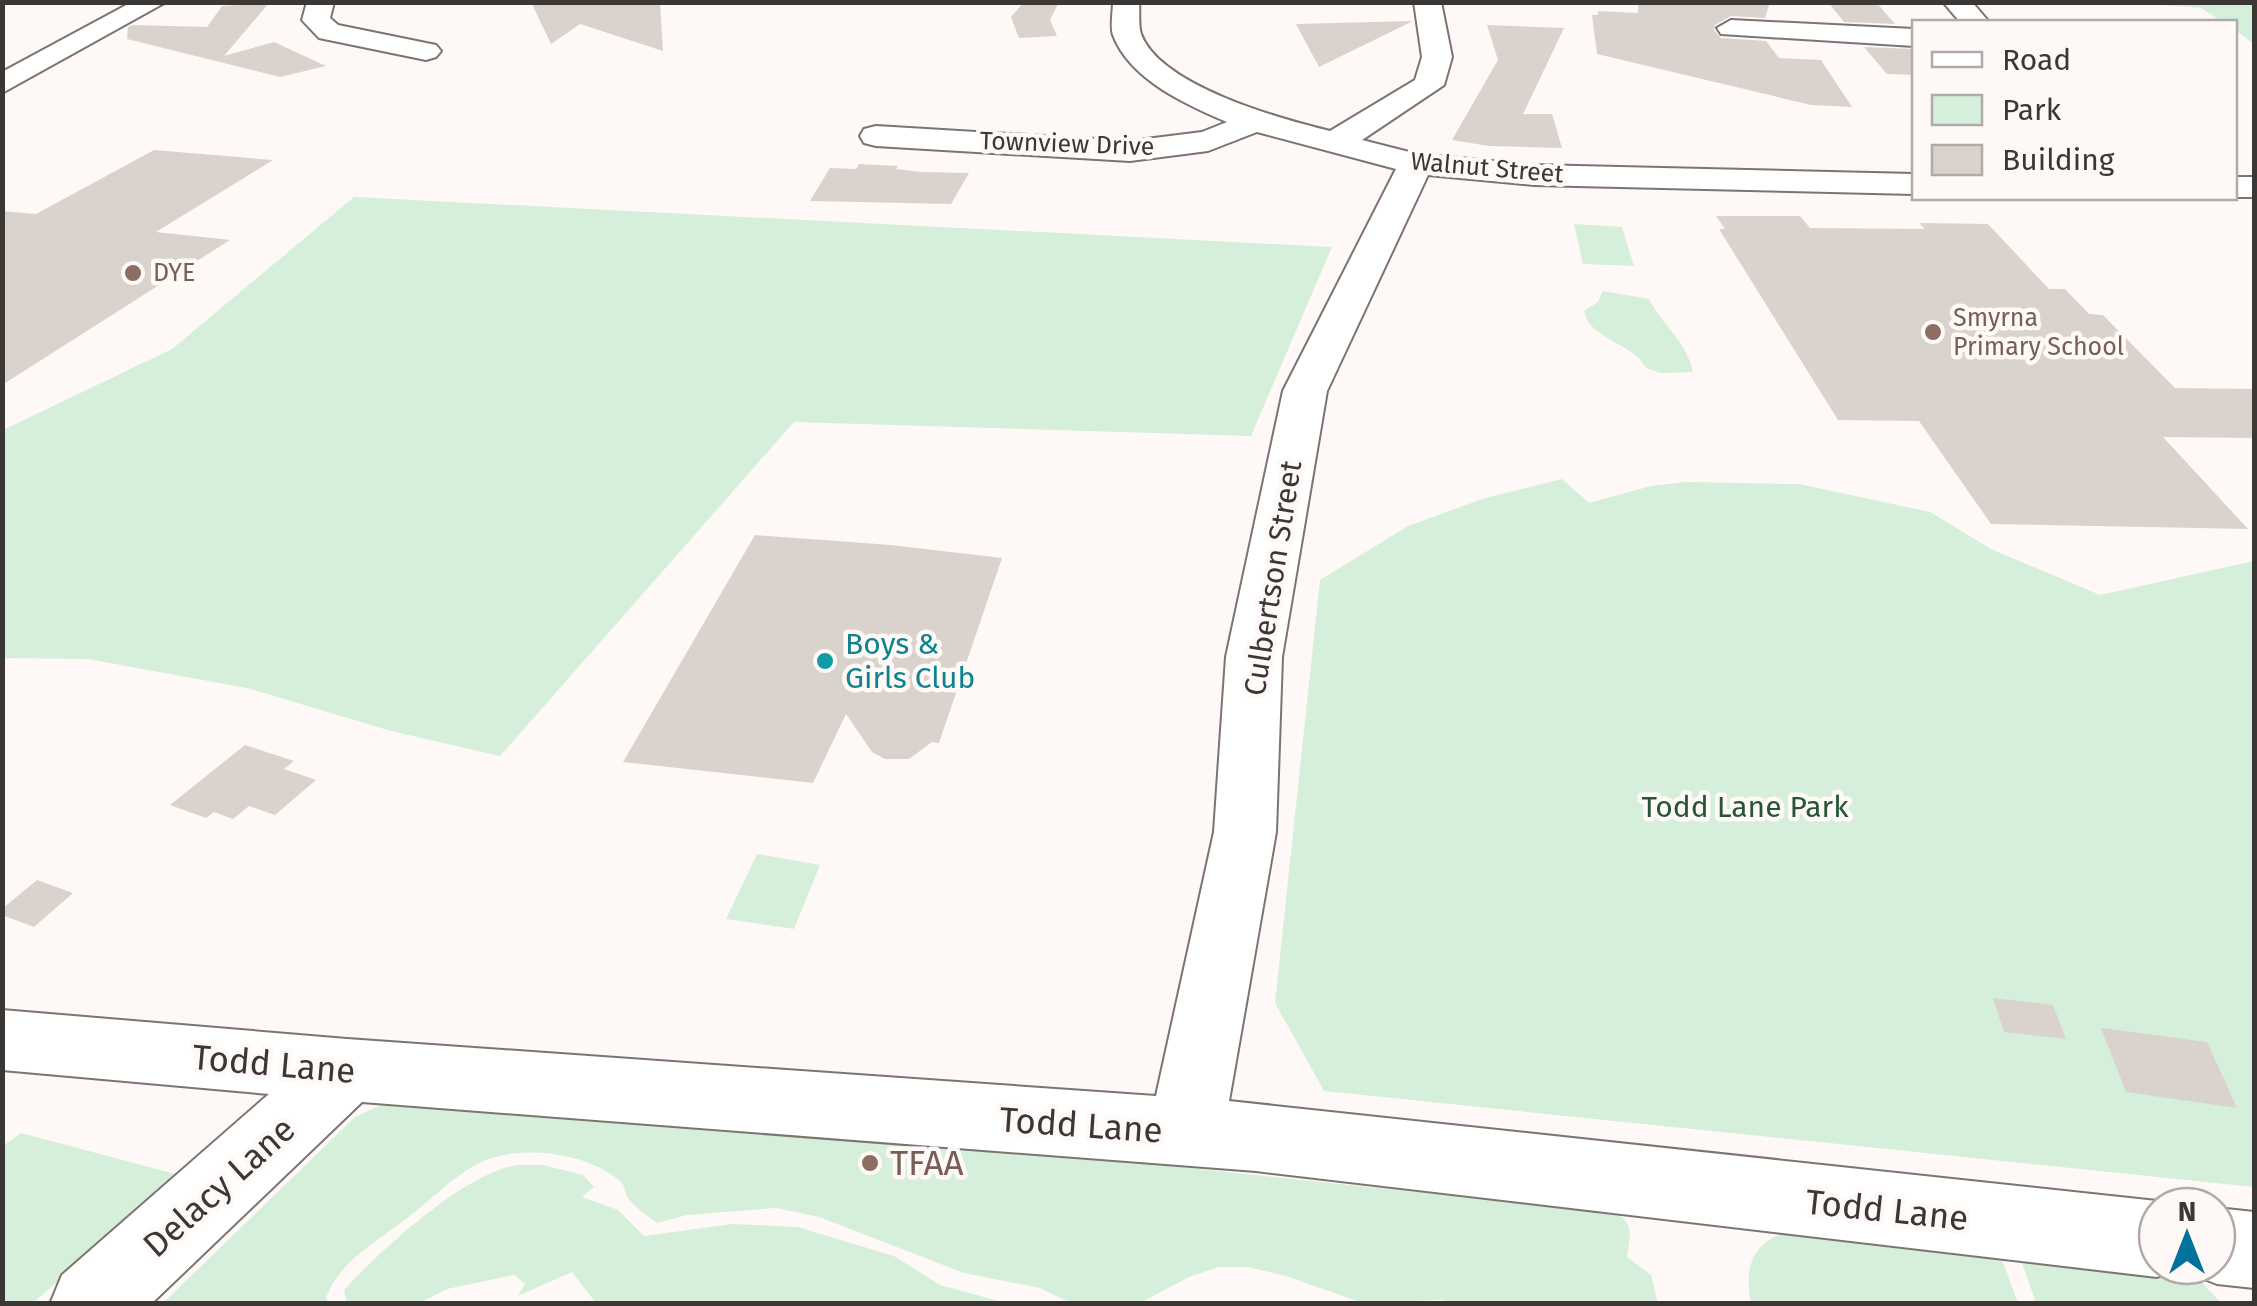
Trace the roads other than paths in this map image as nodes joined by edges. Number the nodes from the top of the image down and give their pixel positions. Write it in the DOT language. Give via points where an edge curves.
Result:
graph roads {
  1 [pos="154,2"];
  2 [pos="320,2"];
  3 [pos="1126,2"];
  4 [pos="1426,2"];
  5 [pos="1730,28"];
  6 [pos="1912,38"];
  7 [pos="426,50"];
  8 [pos="2,84"];
  9 [pos="1254,122"];
  10 [pos="876,136"];
  11 [pos="1332,144"];
  12 [pos="1416,164"];
  13 [pos="1912,184"];
  14 [pos="2,1040"];
  15 [pos="347,1070"];
  16 [pos="1186,1132"];
  17 [pos="2137,1237"];
  18 [pos="92,1304"];
  1 -- 8 [label="street"];
  2 -- 7 [label="street" via="316,20 329,32"];
  3 -- 9 [label="street, Walnut Street" via="1127,34 1161,74"];
  4 -- 11 [label="street" via="1437,57 1429,85"];
  5 -- 6 [label="street"];
  9 -- 10 [label="street, Townview Drive" via="1208,141 1130,151"];
  9 -- 11 [label="street, Walnut Street"];
  11 -- 12 [label="street, Walnut Street"];
  12 -- 13 [label="street, Walnut Street" via="1534,175"];
  12 -- 16 [label="street, Culbertson Street" via="1305,391 1254,657 1244,832"];
  14 -- 15 [label="street, Todd Lane"];
  15 -- 16 [label="street, Todd Lane"];
  15 -- 18 [label="street, Delacy Lane"];
  16 -- 17 [label="street, Todd Lane"];
}
